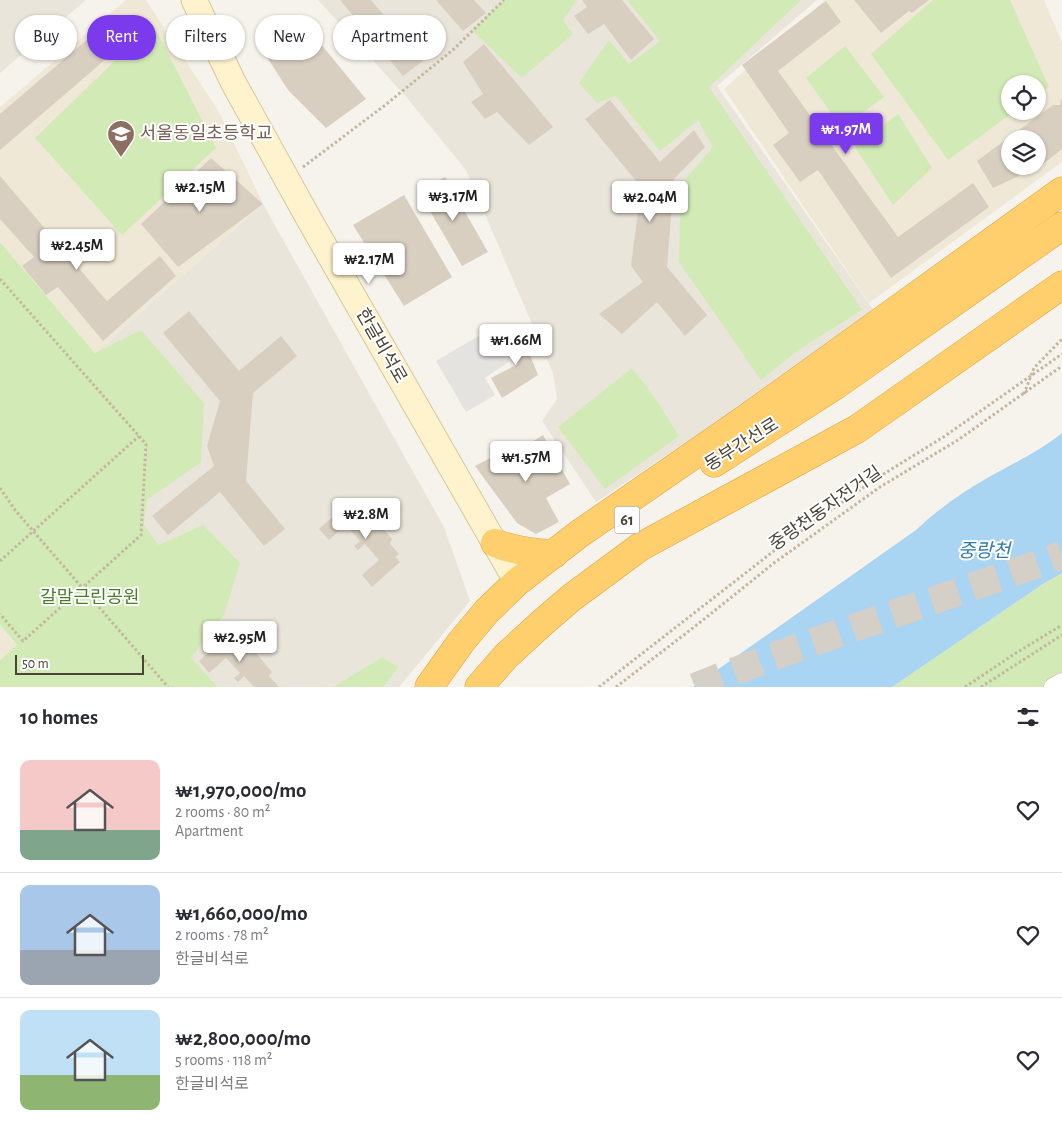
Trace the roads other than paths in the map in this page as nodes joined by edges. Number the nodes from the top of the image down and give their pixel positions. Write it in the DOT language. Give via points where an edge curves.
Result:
graph roads {
  1 [pos="194,0"];
  2 [pos="1062,190"];
  3 [pos="1062,226"];
  4 [pos="1062,285"];
  5 [pos="495,543"];
  6 [pos="554,554"];
  7 [pos="517,582"];
  8 [pos="1062,682"];
  9 [pos="429,687"];
  10 [pos="444,687"];
  11 [pos="480,687"];
  12 [pos="1053,687"];
  1 -- 5 [label="main road, 한글비석로" via="233,82 287,180"];
  2 -- 6 [label="highway"];
  3 -- 10 [label="highway, 동부간선로 / 61" via="836,385 582,551 498,624"];
  4 -- 11 [label="highway" via="857,430 640,547 542,623 506,656"];
  5 -- 6 [label="highway" via="510,550"];
  5 -- 7 [label="main road, 한글비석로"];
  6 -- 7 [label="highway"];
  7 -- 9 [label="highway" via="461,642"];
  8 -- 12 [label="street"];
}
